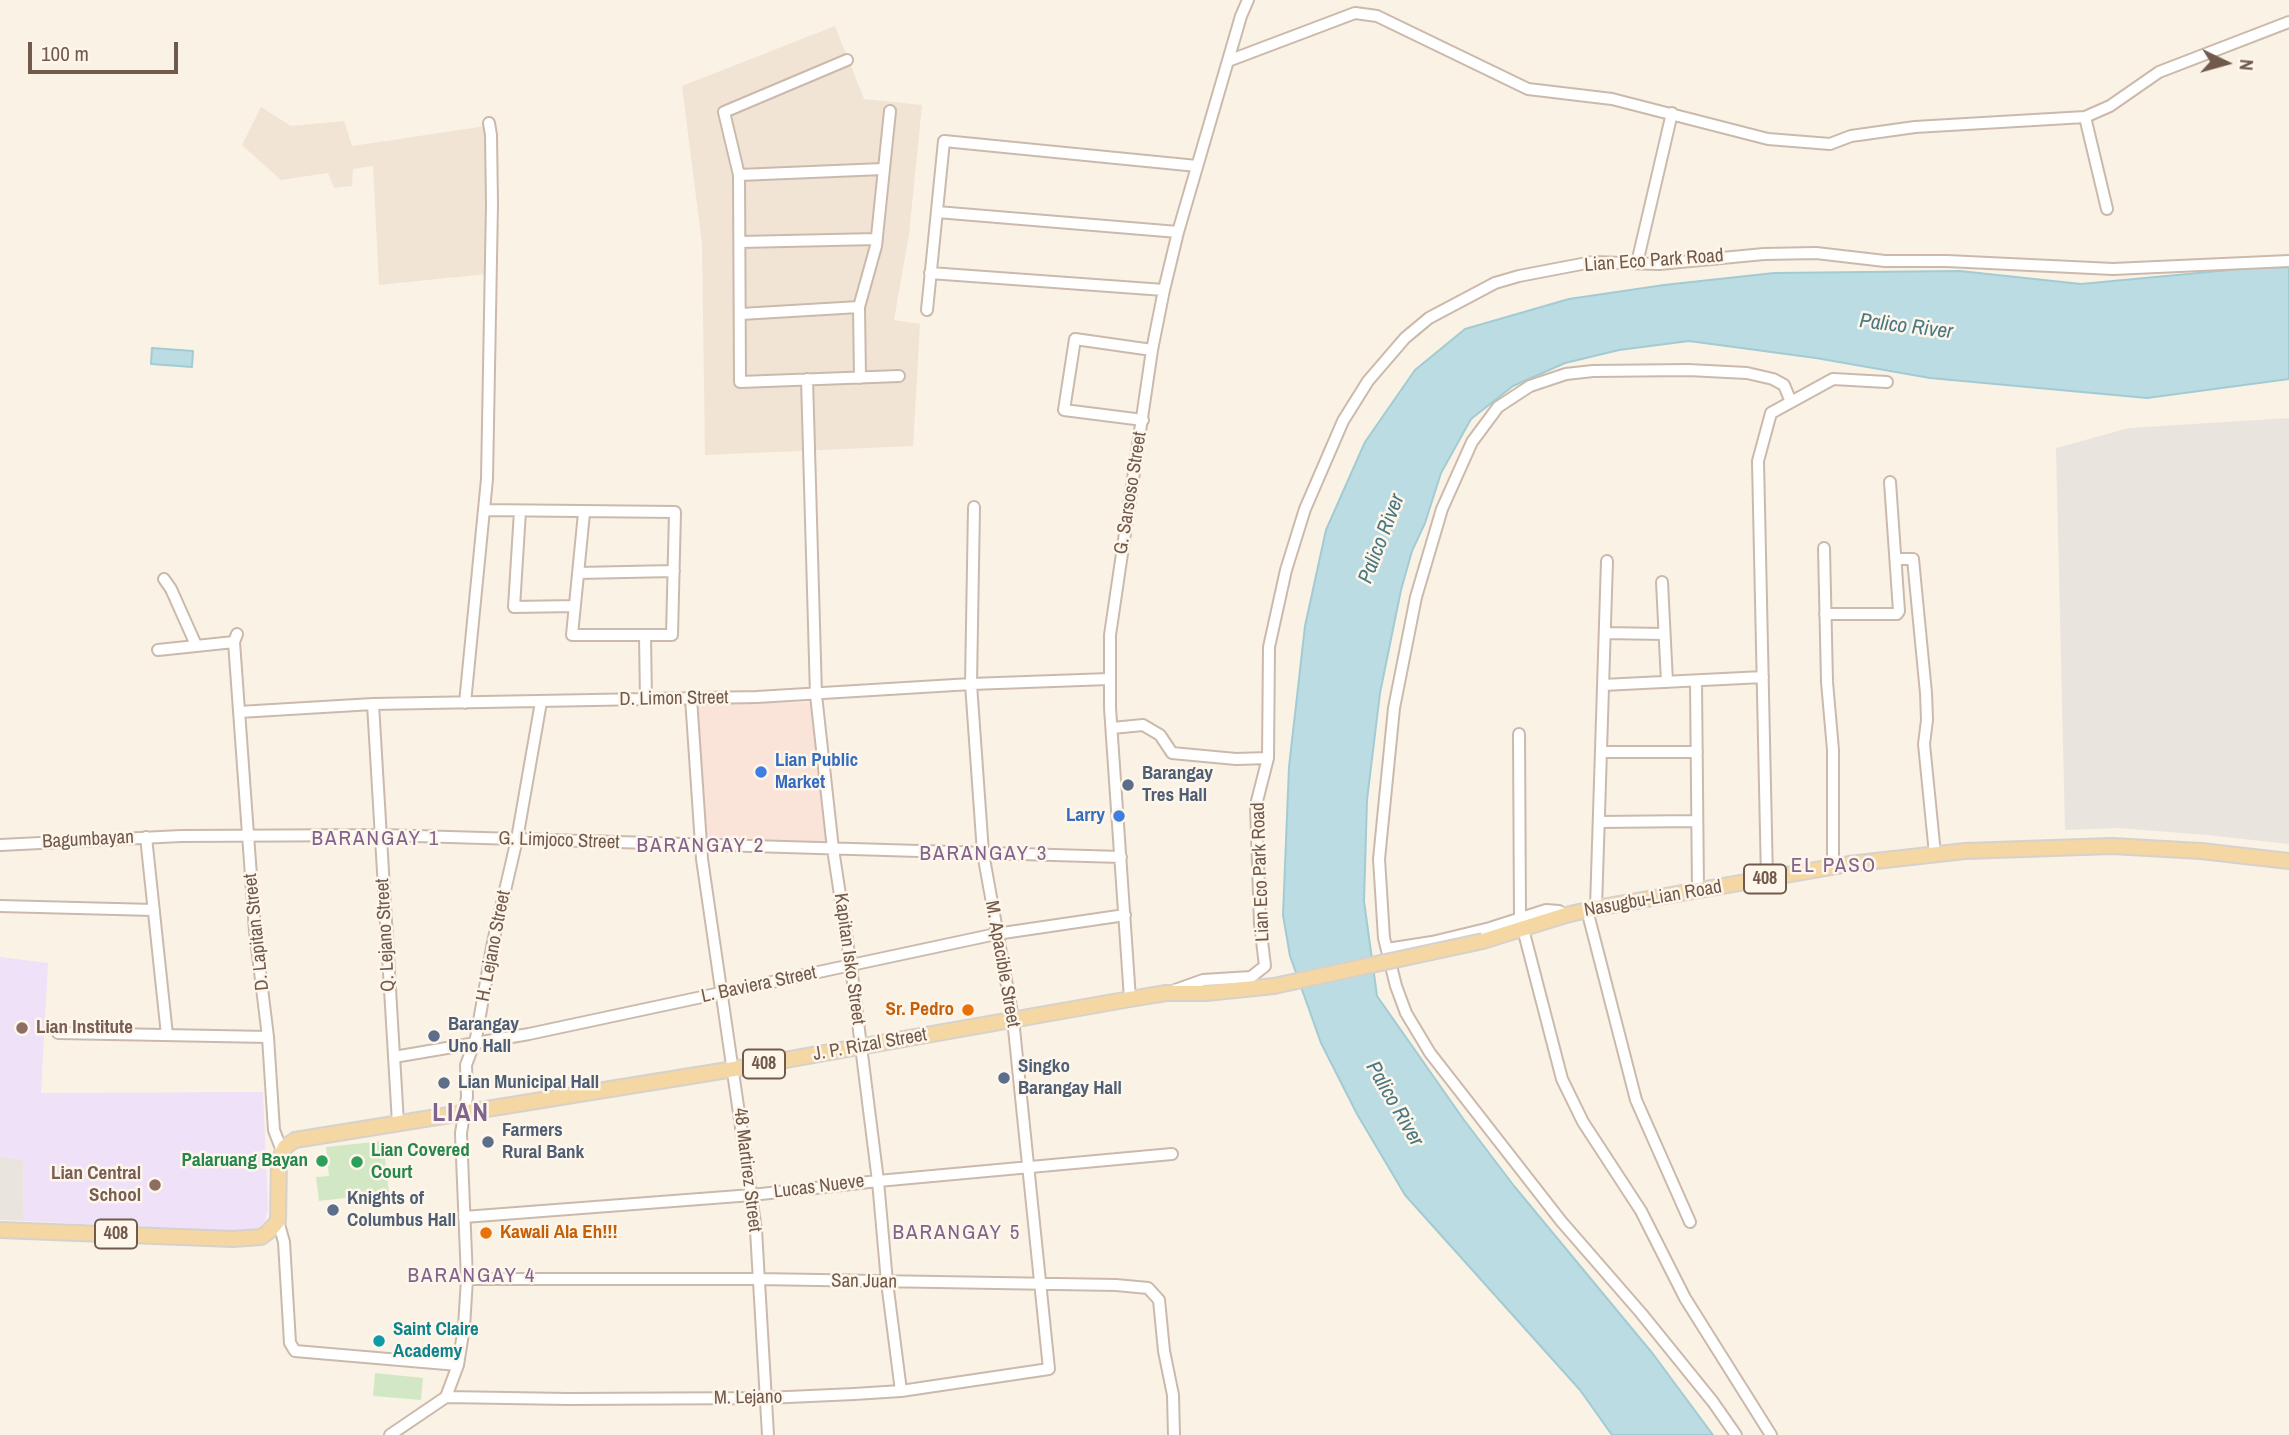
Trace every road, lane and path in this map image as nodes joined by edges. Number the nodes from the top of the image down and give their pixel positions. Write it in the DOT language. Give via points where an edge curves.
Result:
graph roads {
  1 [pos="1248,0"];
  2 [pos="2289,22"];
  3 [pos="846,60"];
  4 [pos="1228,61"];
  5 [pos="890,111"];
  6 [pos="1672,113"];
  7 [pos="2085,117"];
  8 [pos="489,123"];
  9 [pos="1197,166"];
  10 [pos="883,169"];
  11 [pos="739,175"];
  12 [pos="2107,209"];
  13 [pos="937,212"];
  14 [pos="1178,232"];
  15 [pos="877,239"];
  16 [pos="740,242"];
  17 [pos="2289,261"];
  18 [pos="1637,262"];
  19 [pos="930,273"];
  20 [pos="1164,290"];
  21 [pos="859,307"];
  22 [pos="927,310"];
  23 [pos="741,314"];
  24 [pos="1152,350"];
  25 [pos="899,376"];
  26 [pos="860,377"];
  27 [pos="807,379"];
  28 [pos="1887,382"];
  29 [pos="1791,402"];
  30 [pos="1143,419"];
  31 [pos="1890,482"];
  32 [pos="974,507"];
  33 [pos="484,510"];
  34 [pos="520,511"];
  35 [pos="584,513"];
  36 [pos="1824,548"];
  37 [pos="1897,559"];
  38 [pos="1607,561"];
  39 [pos="674,571"];
  40 [pos="578,573"];
  41 [pos="163,579"];
  42 [pos="1662,582"];
  43 [pos="574,606"];
  44 [pos="1825,614"];
  45 [pos="1605,633"];
  46 [pos="1664,634"];
  47 [pos="645,635"];
  48 [pos="197,645"];
  49 [pos="158,650"];
  50 [pos="1763,677"];
  51 [pos="1109,679"];
  52 [pos="1696,681"];
  53 [pos="1667,682"];
  54 [pos="971,684"];
  55 [pos="1603,685"];
  56 [pos="816,695"];
  57 [pos="691,698"];
  58 [pos="646,700"];
  59 [pos="541,702"];
  60 [pos="466,703"];
  61 [pos="373,704"];
  62 [pos="239,712"];
  63 [pos="1112,728"];
  64 [pos="1518,734"];
  65 [pos="1601,752"];
  66 [pos="1697,752"];
  67 [pos="1268,758"];
  68 [pos="1698,821"];
  69 [pos="1599,822"];
  70 [pos="382,835"];
  71 [pos="248,836"];
  72 [pos="146,837"];
  73 [pos="517,839"];
  74 [pos="0,845"];
  75 [pos="700,846"];
  76 [pos="833,849"];
  77 [pos="983,853"];
  78 [pos="1935,854"];
  79 [pos="1121,857"];
  80 [pos="2289,862"];
  81 [pos="1832,867"];
  82 [pos="1767,879"];
  83 [pos="1698,892"];
  84 [pos="0,905"];
  85 [pos="1592,909"];
  86 [pos="153,910"];
  87 [pos="1125,915"];
  88 [pos="1522,924"];
  89 [pos="996,934"];
  90 [pos="1387,949"];
  91 [pos="851,967"];
  92 [pos="1274,986"];
  93 [pos="722,993"];
  94 [pos="1166,993"];
  95 [pos="1130,999"];
  96 [pos="1013,1019"];
  97 [pos="58,1034"];
  98 [pos="167,1035"];
  99 [pos="268,1037"];
  100 [pos="472,1044"];
  101 [pos="861,1047"];
  102 [pos="394,1057"];
  103 [pos="734,1069"];
  104 [pos="465,1112"];
  105 [pos="398,1123"];
  106 [pos="282,1151"];
  107 [pos="1172,1154"];
  108 [pos="1028,1168"];
  109 [pos="878,1181"];
  110 [pos="752,1195"];
  111 [pos="464,1217"];
  112 [pos="278,1221"];
  113 [pos="1690,1222"];
  114 [pos="0,1230"];
  115 [pos="467,1279"];
  116 [pos="758,1279"];
  117 [pos="887,1282"];
  118 [pos="1039,1284"];
  119 [pos="458,1365"];
  120 [pos="1049,1369"];
  121 [pos="901,1391"];
  122 [pos="446,1397"];
  123 [pos="765,1398"];
  124 [pos="390,1435"];
  125 [pos="768,1435"];
  126 [pos="1174,1435"];
  127 [pos="1736,1435"];
  128 [pos="1771,1435"];
  1 -- 4 [label="street, G. Sarsoso Street"];
  2 -- 7 [label="street" via="2159,72 2110,106"];
  3 -- 11 [label="street" via="724,112"];
  4 -- 6 [label="street" via="1355,13 1377,16 1528,89 1612,99"];
  4 -- 9 [label="street, G. Sarsoso Street"];
  5 -- 10 [label="street"];
  6 -- 7 [label="street" via="1769,139 1814,144 1915,127"];
  6 -- 18 [label="street"];
  7 -- 12 [label="street"];
  8 -- 33 [label="street" via="491,305"];
  9 -- 13 [label="street" via="944,141"];
  9 -- 14 [label="street, G. Sarsoso Street"];
  10 -- 11 [label="street"];
  10 -- 15 [label="street"];
  11 -- 16 [label="street"];
  13 -- 14 [label="street"];
  13 -- 19 [label="street"];
  14 -- 20 [label="street, G. Sarsoso Street"];
  15 -- 16 [label="street"];
  15 -- 21 [label="street"];
  16 -- 23 [label="street"];
  17 -- 18 [label="street, Lian Eco Park Road" via="2113,269 1885,261 1816,253"];
  18 -- 67 [label="street, Lian Eco Park Road" via="1592,262 1495,283 1429,318 1368,381 1343,421 1305,509 1286,570 1269,647"];
  19 -- 20 [label="street"];
  19 -- 22 [label="street"];
  20 -- 24 [label="street, G. Sarsoso Street"];
  21 -- 23 [label="street"];
  21 -- 26 [label="street"];
  23 -- 27 [label="street" via="740,382"];
  24 -- 30 [label="street, G. Sarsoso Street"];
  24 -- 30 [label="street" via="1075,339 1065,410"];
  25 -- 26 [label="street"];
  26 -- 27 [label="street"];
  27 -- 56 [label="street, Kapitan Isko Street"];
  28 -- 29 [label="street" via="1833,379"];
  29 -- 50 [label="street" via="1771,413 1758,461"];
  29 -- 90 [label="street" via="1784,385 1747,373 1566,374 1531,386 1498,407 1472,442 1442,509 1416,597 1394,708 1379,859"];
  30 -- 51 [label="street, G. Sarsoso Street" via="1110,635"];
  31 -- 37 [label="street"];
  32 -- 54 [label="street, M. Apacible Street"];
  33 -- 34 [label="street"];
  33 -- 60 [label="street"];
  34 -- 35 [label="street"];
  34 -- 43 [label="street" via="514,607"];
  35 -- 39 [label="street" via="675,512"];
  35 -- 40 [label="street"];
  36 -- 44 [label="street"];
  37 -- 44 [label="street" via="1897,614"];
  37 -- 78 [label="street" via="1913,559"];
  38 -- 45 [label="street"];
  39 -- 40 [label="street"];
  39 -- 47 [label="street" via="672,635"];
  40 -- 43 [label="street"];
  41 -- 48 [label="street"];
  42 -- 46 [label="street"];
  43 -- 47 [label="street" via="572,635"];
  44 -- 81 [label="street" via="1833,750"];
  45 -- 46 [label="street"];
  45 -- 55 [label="street"];
  46 -- 53 [label="street"];
  47 -- 58 [label="street"];
  48 -- 49 [label="street"];
  48 -- 62 [label="street, D. Lapitan Street" via="236,638"];
  50 -- 52 [label="street"];
  50 -- 82 [label="street"];
  51 -- 54 [label="street, D. Limon Street"];
  51 -- 63 [label="street, G. Sarsoso Street"];
  52 -- 53 [label="street"];
  52 -- 66 [label="street"];
  53 -- 55 [label="street"];
  54 -- 56 [label="street, D. Limon Street"];
  54 -- 77 [label="street, M. Apacible Street"];
  55 -- 65 [label="street"];
  56 -- 57 [label="street, D. Limon Street"];
  56 -- 76 [label="street, Kapitan Isko Street"];
  57 -- 58 [label="street, D. Limon Street"];
  57 -- 75 [label="street, 48 Martirez Street"];
  58 -- 59 [label="street, D. Limon Street"];
  59 -- 60 [label="street, D. Limon Street"];
  59 -- 73 [label="street, H. Lejano Street"];
  60 -- 61 [label="street, D. Limon Street"];
  61 -- 62 [label="street, D. Limon Street"];
  61 -- 70 [label="street, Q. Lejano Street"];
  62 -- 71 [label="street, D. Lapitan Street"];
  63 -- 67 [label="street" via="1143,725 1160,735 1172,753"];
  63 -- 79 [label="street, G. Sarsoso Street"];
  64 -- 88 [label="street"];
  65 -- 66 [label="street"];
  65 -- 69 [label="street"];
  66 -- 68 [label="street"];
  67 -- 94 [label="street, Lian Eco Park Road" via="1256,805 1265,966 1251,977 1203,980"];
  68 -- 69 [label="street"];
  68 -- 83 [label="street"];
  69 -- 85 [label="street"];
  70 -- 71 [label="street, G. Limjoco Street"];
  70 -- 73 [label="street, G. Limjoco Street"];
  70 -- 102 [label="street, Q. Lejano Street"];
  71 -- 72 [label="street, G. Limjoco Street"];
  71 -- 99 [label="street, D. Lapitan Street"];
  72 -- 74 [label="street, Bagumbayan"];
  72 -- 86 [label="street, Bagumbayan"];
  73 -- 75 [label="street, G. Limjoco Street"];
  73 -- 100 [label="street, H. Lejano Street"];
  75 -- 76 [label="street, G. Limjoco Street"];
  75 -- 93 [label="street, 48 Martirez Street"];
  76 -- 77 [label="street, G. Limjoco Street"];
  76 -- 91 [label="street, Kapitan Isko Street"];
  77 -- 79 [label="street, G. Limjoco Street"];
  77 -- 89 [label="street, M. Apacible Street"];
  78 -- 80 [label="main road, Nasugbu-Lian Road / 408" via="2112,846"];
  78 -- 81 [label="main road, Nasugbu-Lian Road / 408"];
  79 -- 87 [label="street, G. Sarsoso Street"];
  81 -- 82 [label="main road, Nasugbu-Lian Road / 408"];
  82 -- 83 [label="main road, Nasugbu-Lian Road / 408"];
  83 -- 85 [label="main road, Nasugbu-Lian Road / 408"];
  84 -- 86 [label="street"];
  85 -- 88 [label="main road, Nasugbu-Lian Road / 408"];
  85 -- 113 [label="street" via="1636,1100"];
  86 -- 98 [label="street, Bagumbayan"];
  87 -- 89 [label="street, L. Baviera Street"];
  87 -- 95 [label="street, G. Sarsoso Street"];
  88 -- 90 [label="street"];
  88 -- 92 [label="main road, Nasugbu-Lian Road / 408, bridge" via="1483,941"];
  88 -- 128 [label="street" via="1562,1079 1583,1122 1641,1211 1685,1298"];
  89 -- 91 [label="street, L. Baviera Street"];
  89 -- 96 [label="street, M. Apacible Street"];
  90 -- 127 [label="street" via="1406,1013 1430,1053"];
  91 -- 93 [label="street, L. Baviera Street"];
  91 -- 101 [label="street, Kapitan Isko Street"];
  92 -- 94 [label="main road, J. P. Rizal Street / 408"];
  93 -- 100 [label="street, L. Baviera Street"];
  93 -- 103 [label="street, 48 Martirez Street"];
  94 -- 95 [label="main road, J. P. Rizal Street / 408"];
  95 -- 96 [label="main road, J. P. Rizal Street / 408"];
  96 -- 101 [label="main road, J. P. Rizal Street / 408"];
  96 -- 108 [label="street, M. Apacible Street"];
  97 -- 98 [label="street"];
  98 -- 99 [label="street"];
  99 -- 106 [label="street, D. Lapitan Street" via="274,1130"];
  100 -- 102 [label="street, L. Baviera Street"];
  100 -- 104 [label="street, H. Lejano Street" via="466,1065"];
  101 -- 103 [label="main road, J. P. Rizal Street / 408"];
  101 -- 109 [label="street, Kapitan Isko Street"];
  102 -- 105 [label="street, Q. Lejano Street"];
  103 -- 104 [label="main road, J. P. Rizal Street / 408"];
  103 -- 110 [label="street, 48 Martirez Street"];
  104 -- 105 [label="main road, J. P. Rizal Street / 408"];
  104 -- 111 [label="street, H. Lejano Street" via="461,1133"];
  105 -- 106 [label="main road, J. P. Rizal Street / 408" via="295,1140"];
  106 -- 112 [label="main road"];
  107 -- 108 [label="street, Lucas Nueve"];
  108 -- 109 [label="street, Lucas Nueve"];
  108 -- 118 [label="street, M. Apacible Street"];
  109 -- 110 [label="street, Lucas Nueve"];
  109 -- 117 [label="street, Kapitan Isko Street"];
  110 -- 111 [label="street, Lucas Nueve"];
  110 -- 116 [label="street, 48 Martirez Street"];
  111 -- 115 [label="street, H. Lejano Street"];
  112 -- 114 [label="main road, 408" via="261,1237 242,1238"];
  112 -- 119 [label="street" via="284,1242 290,1343 295,1351"];
  115 -- 116 [label="street, San Juan"];
  115 -- 119 [label="street, H. Lejano Street"];
  116 -- 117 [label="street, San Juan"];
  116 -- 123 [label="street, 48 Martirez Street"];
  117 -- 118 [label="street, San Juan"];
  117 -- 121 [label="street, Kapitan Isko Street"];
  118 -- 120 [label="street, M. Apacible Street"];
  118 -- 126 [label="street, San Juan" via="1148,1288 1159,1300"];
  119 -- 122 [label="street, H. Lejano Street"];
  120 -- 121 [label="street, M. Lejano"];
  121 -- 123 [label="street, M. Lejano"];
  122 -- 123 [label="street, M. Lejano"];
  122 -- 124 [label="street"];
  123 -- 125 [label="street, 48 Martirez Street"];
}
